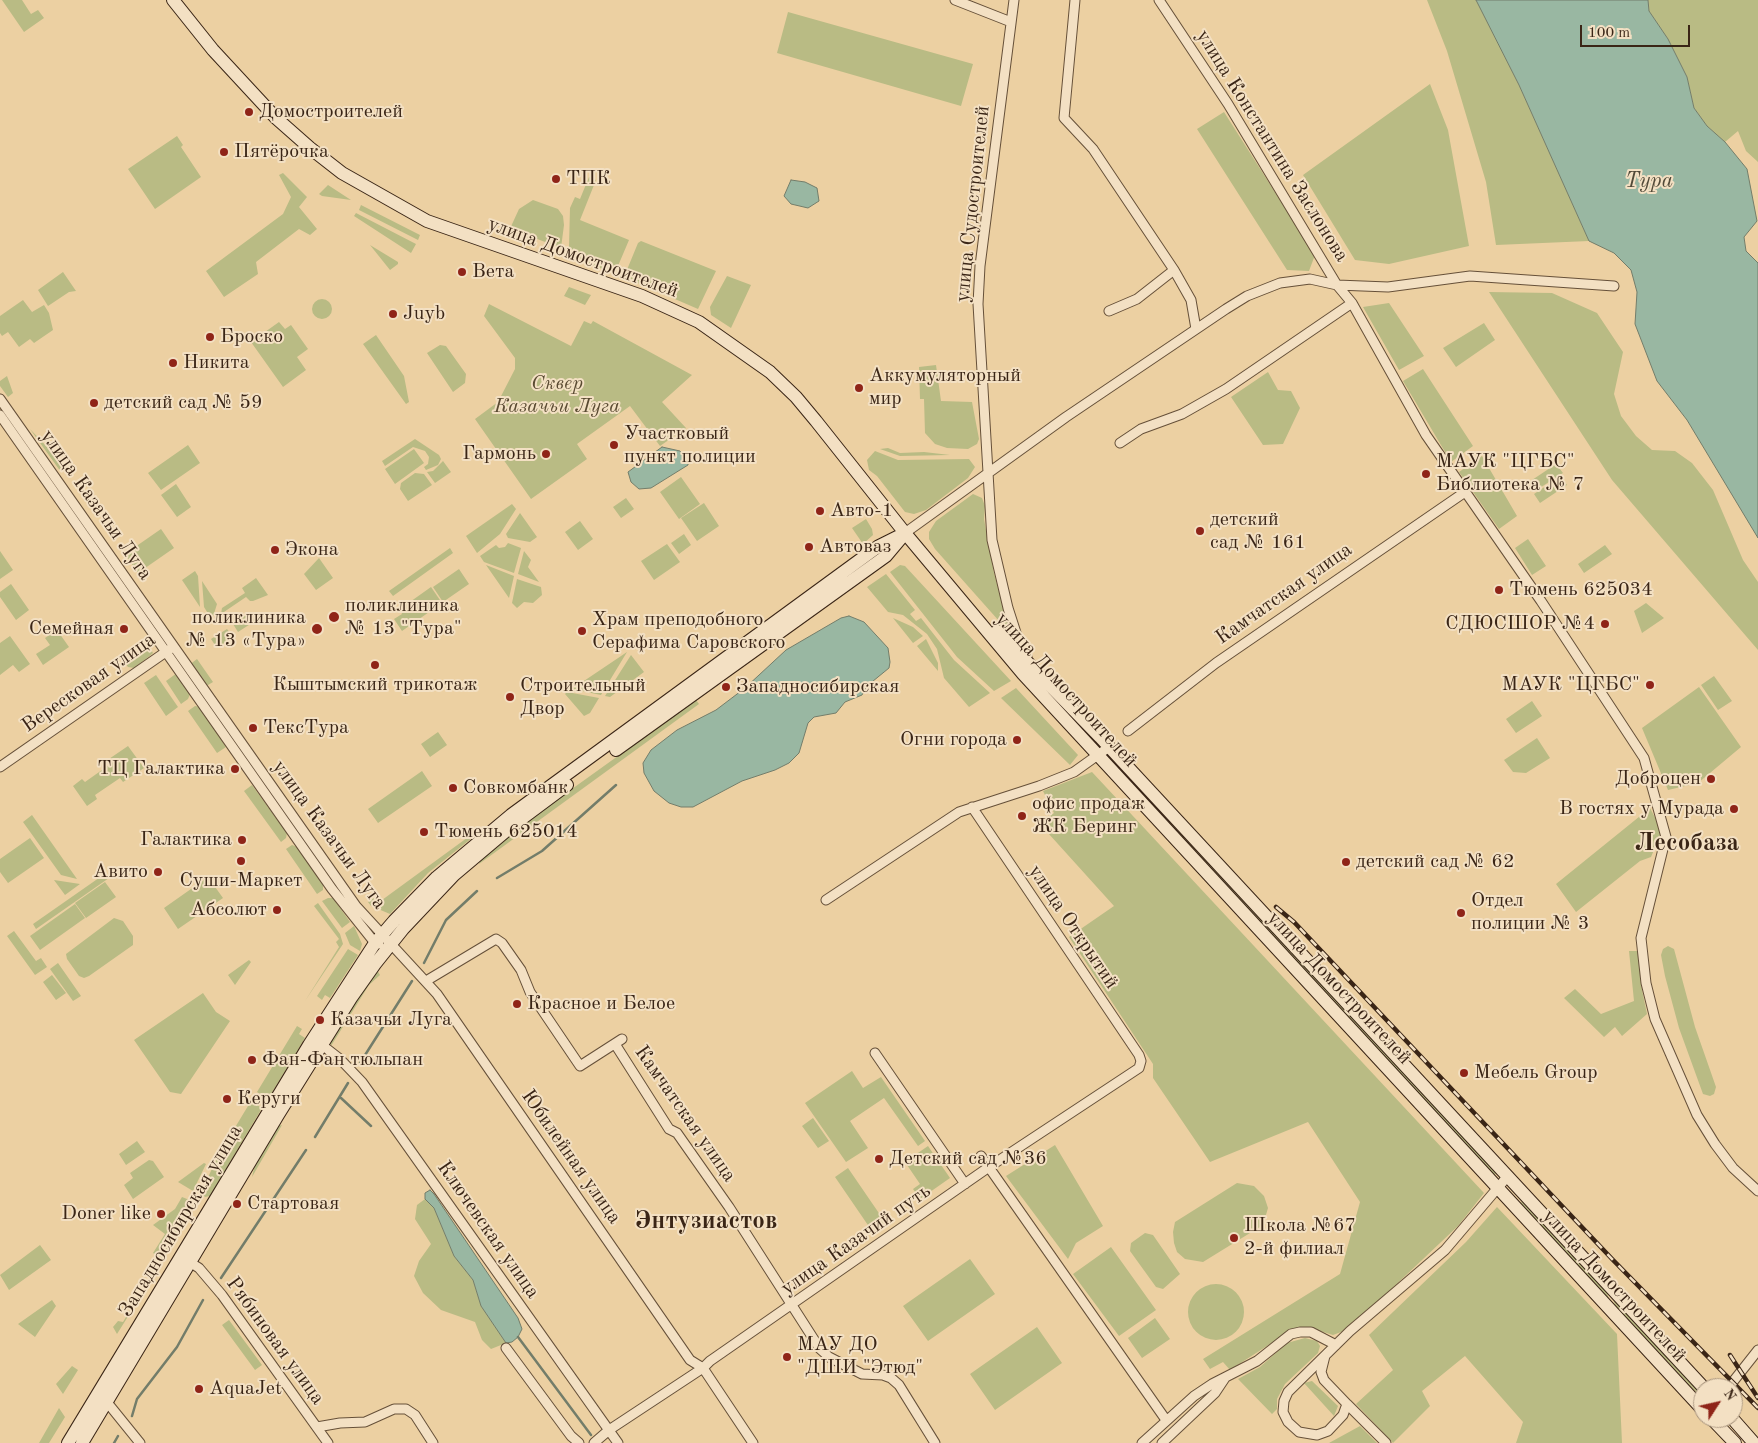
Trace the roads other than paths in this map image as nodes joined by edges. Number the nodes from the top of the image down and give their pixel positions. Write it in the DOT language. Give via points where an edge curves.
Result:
graph roads {
  1 [pos="172,0"];
  2 [pos="955,0"];
  3 [pos="1014,0"];
  4 [pos="1075,0"];
  5 [pos="1159,0"];
  6 [pos="1011,22"];
  7 [pos="1174,270"];
  8 [pos="1337,285"];
  9 [pos="1614,286"];
  10 [pos="1352,303"];
  11 [pos="1109,311"];
  12 [pos="1196,329"];
  13 [pos="0,400"];
  14 [pos="0,416"];
  15 [pos="1120,443"];
  16 [pos="988,472"];
  17 [pos="1465,492"];
  18 [pos="905,533"];
  19 [pos="952,588"];
  20 [pos="174,646"];
  21 [pos="166,652"];
  22 [pos="1032,665"];
  23 [pos="1128,731"];
  24 [pos="1109,747"];
  25 [pos="1098,756"];
  26 [pos="0,767"];
  27 [pos="972,807"];
  28 [pos="826,900"];
  29 [pos="382,941"];
  30 [pos="426,981"];
  31 [pos="322,1045"];
  32 [pos="875,1053"];
  33 [pos="1139,1068"];
  34 [pos="981,1156"];
  35 [pos="989,1168"];
  36 [pos="1507,1177"];
  37 [pos="965,1184"];
  38 [pos="1498,1188"];
  39 [pos="1758,1190"];
  40 [pos="192,1263"];
  41 [pos="791,1306"];
  42 [pos="1336,1345"];
  43 [pos="506,1348"];
  44 [pos="1758,1350"];
  45 [pos="1325,1356"];
  46 [pos="703,1368"];
  47 [pos="1225,1378"];
  48 [pos="1695,1378"];
  49 [pos="1736,1378"];
  50 [pos="1693,1399"];
  51 [pos="106,1401"];
  52 [pos="1347,1404"];
  53 [pos="1166,1420"];
  54 [pos="317,1427"];
  55 [pos="1721,1428"];
  56 [pos="1741,1428"];
  57 [pos="609,1430"];
  58 [pos="132,1439"];
  59 [pos="68,1443"];
  60 [pos="82,1443"];
  61 [pos="140,1443"];
  62 [pos="328,1443"];
  63 [pos="433,1443"];
  64 [pos="579,1443"];
  65 [pos="594,1443"];
  66 [pos="618,1443"];
  67 [pos="753,1443"];
  68 [pos="935,1443"];
  69 [pos="1142,1443"];
  70 [pos="1162,1443"];
  71 [pos="1386,1443"];
  72 [pos="1735,1443"];
  73 [pos="1754,1443"];
  1 -- 18 [label="main road, улица Домостроителей" via="276,118 310,148 367,188 441,227 642,296 699,322 742,351 796,397"];
  2 -- 6 [label="street"];
  3 -- 6 [label="street, улица Судостроителей"];
  4 -- 7 [label="street" via="1064,118 1093,149"];
  5 -- 8 [label="street, улица Константина Заслонова" via="1228,104"];
  6 -- 16 [label="street, улица Судостроителей" via="978,304"];
  7 -- 11 [label="street" via="1137,299"];
  7 -- 12 [label="street" via="1192,300"];
  8 -- 9 [label="street" via="1388,287 1470,276"];
  8 -- 10 [label="street"];
  8 -- 12 [label="street" via="1310,279 1280,283 1246,296"];
  10 -- 15 [label="street" via="1226,389 1182,414 1140,430"];
  10 -- 17 [label="street" via="1426,435"];
  12 -- 16 [label="street"];
  13 -- 20 [label="street, улица Казачьи Луга"];
  14 -- 21 [label="street, улица Казачьи Луга"];
  16 -- 18 [label="street"];
  16 -- 22 [label="street, улица Судостроителей" via="992,540 1018,639"];
  17 -- 23 [label="street, Камчатская улица" via="1231,652"];
  17 -- 39 [label="street" via="1640,750 1666,837 1641,938 1646,983 1655,1019 1697,1115 1733,1168"];
  18 -- 19 [label="main road, улица Домостроителей"];
  18 -- 29 [label="main road, Западносибирская улица" via="879,546 511,815 438,877"];
  19 -- 22 [label="main road, улица Домостроителей"];
  19 -- 25 [label="main road, улица Домостроителей"];
  20 -- 21 [label="street, Вересковая улица"];
  20 -- 29 [label="street, улица Казачьи Луга"];
  21 -- 26 [label="street, Вересковая улица"];
  21 -- 29 [label="street, улица Казачьи Луга" via="327,882"];
  22 -- 24 [label="main road, улица Домостроителей"];
  24 -- 25 [label="street"];
  24 -- 36 [label="main road, улица Домостроителей"];
  25 -- 27 [label="street" via="1074,772"];
  25 -- 38 [label="main road, улица Домостроителей"];
  27 -- 28 [label="street"];
  27 -- 33 [label="street, улица Открытий" via="1139,1055"];
  29 -- 30 [label="street, Юбилейная улица"];
  29 -- 31 [label="main road, Западносибирская улица"];
  29 -- 59 [label="main road, Западносибирская улица" via="305,1053"];
  30 -- 41 [label="street, Камчатская улица" via="496,939 521,970 530,992 580,1066 619,1042 670,1129 677,1133 730,1207"];
  30 -- 46 [label="street, Юбилейная улица" via="690,1360"];
  31 -- 40 [label="main road, Западносибирская улица"];
  31 -- 57 [label="street, Ключевская улица" via="362,1082"];
  32 -- 37 [label="street"];
  33 -- 35 [label="street, улица Казачий путь"];
  34 -- 35 [label="street"];
  35 -- 37 [label="street, улица Казачий путь"];
  35 -- 53 [label="street"];
  36 -- 38 [label="street"];
  36 -- 48 [label="main road, улица Домостроителей"];
  37 -- 41 [label="street, улица Казачий путь"];
  38 -- 42 [label="street" via="1445,1250"];
  38 -- 50 [label="main road, улица Домостроителей"];
  40 -- 51 [label="main road, Западносибирская улица"];
  40 -- 54 [label="street, Рябиновая улица" via="222,1294"];
  41 -- 46 [label="street, улица Казачий путь"];
  41 -- 68 [label="street, Камчатская улица" via="829,1357 862,1374 883,1375 898,1385"];
  42 -- 45 [label="street"];
  42 -- 47 [label="street" via="1311,1332 1300,1332 1285,1338 1257,1361"];
  43 -- 64 [label="street"];
  44 -- 49 [label="street"];
  45 -- 52 [label="street" via="1321,1372 1324,1380"];
  45 -- 52 [label="street" via="1288,1392 1283,1412 1299,1432 1317,1435 1328,1431 1343,1416"];
  46 -- 57 [label="street, улица Казачий путь"];
  46 -- 67 [label="street, Юбилейная улица"];
  47 -- 53 [label="street" via="1194,1396"];
  47 -- 70 [label="street" via="1215,1393"];
  51 -- 58 [label="street"];
  51 -- 60 [label="main road, Западносибирская улица"];
  52 -- 71 [label="street"];
  53 -- 69 [label="street"];
  54 -- 62 [label="street, Рябиновая улица"];
  54 -- 63 [label="street" via="365,1422 394,1409 406,1409 416,1415"];
  55 -- 72 [label="main road"];
  56 -- 73 [label="main road"];
  57 -- 65 [label="street, улица Казачий путь"];
  57 -- 66 [label="street, Ключевская улица"];
  58 -- 61 [label="street"];
}
